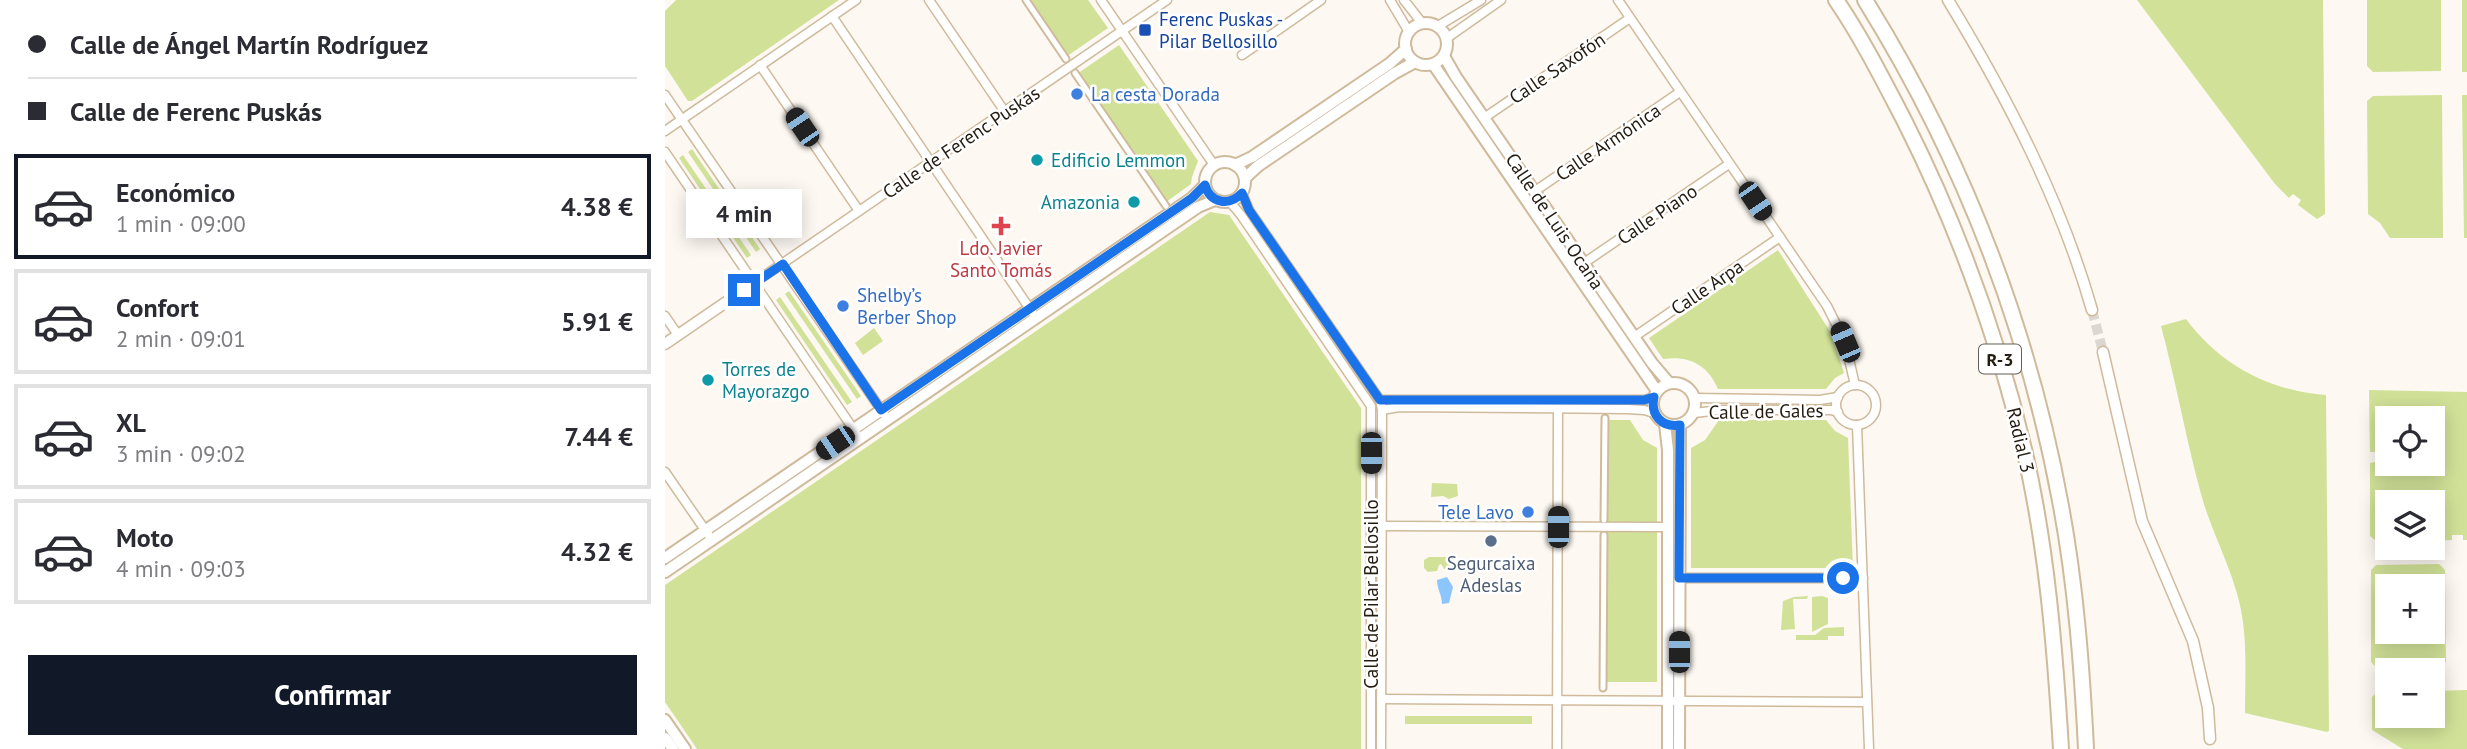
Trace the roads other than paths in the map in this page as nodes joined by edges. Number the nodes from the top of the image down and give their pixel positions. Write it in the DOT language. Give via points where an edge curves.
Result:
graph roads {
  1 [pos="856,0"];
  2 [pos="929,0"];
  3 [pos="1025,0"];
  4 [pos="1101,0"];
  5 [pos="1167,0"];
  6 [pos="1321,0"];
  7 [pos="1390,0"];
  8 [pos="1404,0"];
  9 [pos="1481,0"];
  10 [pos="1501,0"];
  11 [pos="1618,0"];
  12 [pos="1836,0"];
  13 [pos="1865,0"];
  14 [pos="1948,0"];
  15 [pos="832,16"];
  16 [pos="1630,18"];
  17 [pos="1422,23"];
  18 [pos="1439,26"];
  19 [pos="1122,31"];
  20 [pos="1409,32"];
  21 [pos="1447,38"];
  22 [pos="1406,49"];
  23 [pos="1242,55"];
  24 [pos="1444,56"];
  25 [pos="1066,59"];
  26 [pos="1415,62"];
  27 [pos="1433,64"];
  28 [pos="761,65"];
  29 [pos="1075,73"];
  30 [pos="1681,92"];
  31 [pos="665,95"];
  32 [pos="1005,112"];
  33 [pos="1484,118"];
  34 [pos="683,119"];
  35 [pos="665,131"];
  36 [pos="665,152"];
  37 [pos="931,163"];
  38 [pos="1729,164"];
  39 [pos="1213,165"];
  40 [pos="1235,165"];
  41 [pos="1245,178"];
  42 [pos="1205,185"];
  43 [pos="1535,191"];
  44 [pos="1242,193"];
  45 [pos="1215,200"];
  46 [pos="1230,202"];
  47 [pos="1165,206"];
  48 [pos="859,211"];
  49 [pos="1780,237"];
  50 [pos="1584,263"];
  51 [pos="783,264"];
  52 [pos="754,283"];
  53 [pos="2092,310"];
  54 [pos="1033,314"];
  55 [pos="665,316"];
  56 [pos="678,335"];
  57 [pos="1634,337"];
  58 [pos="665,344"];
  59 [pos="2103,352"];
  60 [pos="1669,383"];
  61 [pos="1855,385"];
  62 [pos="1655,394"];
  63 [pos="1838,397"];
  64 [pos="1695,398"];
  65 [pos="1380,400"];
  66 [pos="1382,410"];
  67 [pos="1558,410"];
  68 [pos="1838,412"];
  69 [pos="1654,413"];
  70 [pos="1694,413"];
  71 [pos="884,414"];
  72 [pos="1605,418"];
  73 [pos="1665,424"];
  74 [pos="1680,425"];
  75 [pos="1857,425"];
  76 [pos="856,434"];
  77 [pos="665,472"];
  78 [pos="1604,520"];
  79 [pos="1371,526"];
  80 [pos="1381,526"];
  81 [pos="1558,527"];
  82 [pos="1668,527"];
  83 [pos="709,535"];
  84 [pos="1604,535"];
  85 [pos="665,558"];
  86 [pos="665,572"];
  87 [pos="1679,578"];
  88 [pos="1863,578"];
  89 [pos="1604,688"];
  90 [pos="1381,699"];
  91 [pos="1557,701"];
  92 [pos="1673,701"];
  93 [pos="1867,702"];
  94 [pos="665,720"];
  95 [pos="1673,731"];
  96 [pos="665,738"];
  97 [pos="2210,739"];
  98 [pos="673,749"];
  99 [pos="685,749"];
  100 [pos="1371,749"];
  101 [pos="1381,749"];
  102 [pos="1557,749"];
  103 [pos="1668,749"];
  104 [pos="1679,749"];
  105 [pos="1869,749"];
  106 [pos="2061,749"];
  107 [pos="2087,749"];
  1 -- 15 [label="street"];
  2 -- 32 [label="street"];
  3 -- 25 [label="street"];
  4 -- 19 [label="street"];
  5 -- 19 [label="street, Calle de Ferenc Puskás"];
  6 -- 23 [label="street"];
  7 -- 20 [label="street"];
  8 -- 17 [label="street"];
  9 -- 18 [label="street"];
  10 -- 21 [label="street"];
  11 -- 16 [label="street"];
  12 -- 106 [label="highway, Radial 3 / R-3" via="1923,158 1991,326 2036,513 2050,601"];
  13 -- 107 [label="highway, Radial 3 / R-3" via="1941,136 1976,213 2031,376 2062,508 2080,645"];
  14 -- 53 [label="street" via="2003,97 2059,214"];
  15 -- 28 [label="street"];
  15 -- 37 [label="street"];
  16 -- 30 [label="street"];
  16 -- 33 [label="street, Calle Saxofón"];
  17 -- 18 [label="main road"];
  17 -- 20 [label="main road"];
  18 -- 21 [label="main road"];
  19 -- 32 [label="street, Calle de Ferenc Puskás"];
  19 -- 39 [label="street"];
  20 -- 22 [label="main road"];
  21 -- 24 [label="main road"];
  22 -- 26 [label="main road"];
  22 -- 40 [label="main road"];
  24 -- 27 [label="main road"];
  24 -- 33 [label="main road, Calle de Luis Ocaña"];
  26 -- 27 [label="main road"];
  26 -- 41 [label="main road"];
  27 -- 62 [label="main road, Calle de Luis Ocaña"];
  28 -- 34 [label="street"];
  28 -- 48 [label="street"];
  29 -- 47 [label="street"];
  30 -- 38 [label="street"];
  30 -- 43 [label="street, Calle Armónica"];
  31 -- 34 [label="street"];
  32 -- 37 [label="street, Calle de Ferenc Puskás"];
  33 -- 43 [label="main road, Calle de Luis Ocaña"];
  34 -- 35 [label="street"];
  34 -- 51 [label="street"];
  36 -- 52 [label="street"];
  37 -- 48 [label="street, Calle de Ferenc Puskás"];
  37 -- 54 [label="street"];
  38 -- 49 [label="street"];
  38 -- 50 [label="street, Calle Piano"];
  39 -- 40 [label="main road"];
  39 -- 42 [label="main road"];
  40 -- 41 [label="main road"];
  41 -- 44 [label="main road"];
  42 -- 45 [label="main road"];
  42 -- 54 [label="main road"];
  43 -- 50 [label="main road, Calle de Luis Ocaña"];
  44 -- 46 [label="main road"];
  44 -- 65 [label="street, Calle de Pilar Bellosillo" via="1249,210"];
  45 -- 46 [label="main road"];
  45 -- 54 [label="main road"];
  46 -- 79 [label="street, Calle de Pilar Bellosillo" via="1371,406"];
  48 -- 51 [label="street, Calle de Ferenc Puskás"];
  49 -- 57 [label="street, Calle Arpa"];
  49 -- 61 [label="street" via="1835,319"];
  50 -- 57 [label="main road, Calle de Luis Ocaña"];
  51 -- 52 [label="street, Calle de Ferenc Puskás"];
  51 -- 71 [label="street"];
  52 -- 56 [label="street"];
  52 -- 76 [label="street"];
  54 -- 71 [label="main road"];
  55 -- 56 [label="street"];
  56 -- 58 [label="street"];
  57 -- 60 [label="main road, Calle de Luis Ocaña"];
  59 -- 97 [label="street" via="2142,521 2193,641"];
  60 -- 62 [label="main road"];
  60 -- 64 [label="main road" via="1685,386"];
  61 -- 63 [label="street"];
  61 -- 75 [label="street" via="1871,393 1876,404 1868,421"];
  62 -- 65 [label="street" via="1644,400"];
  62 -- 69 [label="main road"];
  63 -- 64 [label="street, Calle de Gales"];
  63 -- 68 [label="street"];
  64 -- 70 [label="main road"];
  65 -- 66 [label="street, Calle de Pilar Bellosillo"];
  66 -- 67 [label="street"];
  66 -- 80 [label="street, Calle de Pilar Bellosillo"];
  67 -- 69 [label="street"];
  67 -- 81 [label="street"];
  68 -- 70 [label="street, Calle de Gales"];
  68 -- 75 [label="street"];
  69 -- 73 [label="main road"];
  70 -- 74 [label="main road"];
  71 -- 76 [label="main road"];
  72 -- 78 [label="street"];
  73 -- 74 [label="main road"];
  73 -- 82 [label="main road"];
  74 -- 87 [label="main road"];
  75 -- 88 [label="street"];
  76 -- 83 [label="main road"];
  77 -- 83 [label="street"];
  79 -- 80 [label="street"];
  79 -- 100 [label="street, Calle de Pilar Bellosillo"];
  80 -- 81 [label="street"];
  80 -- 90 [label="street, Calle de Pilar Bellosillo"];
  81 -- 82 [label="street"];
  81 -- 91 [label="street"];
  82 -- 92 [label="main road"];
  83 -- 85 [label="main road"];
  83 -- 86 [label="main road"];
  84 -- 89 [label="street"];
  87 -- 88 [label="street"];
  87 -- 92 [label="main road"];
  88 -- 93 [label="street"];
  90 -- 91 [label="street"];
  90 -- 101 [label="street, Calle de Pilar Bellosillo"];
  91 -- 92 [label="street"];
  91 -- 102 [label="street"];
  92 -- 93 [label="street"];
  92 -- 95 [label="main road"];
  93 -- 105 [label="street"];
  94 -- 99 [label="main road"];
  95 -- 103 [label="main road"];
  95 -- 104 [label="main road"];
  96 -- 98 [label="main road"];
}
